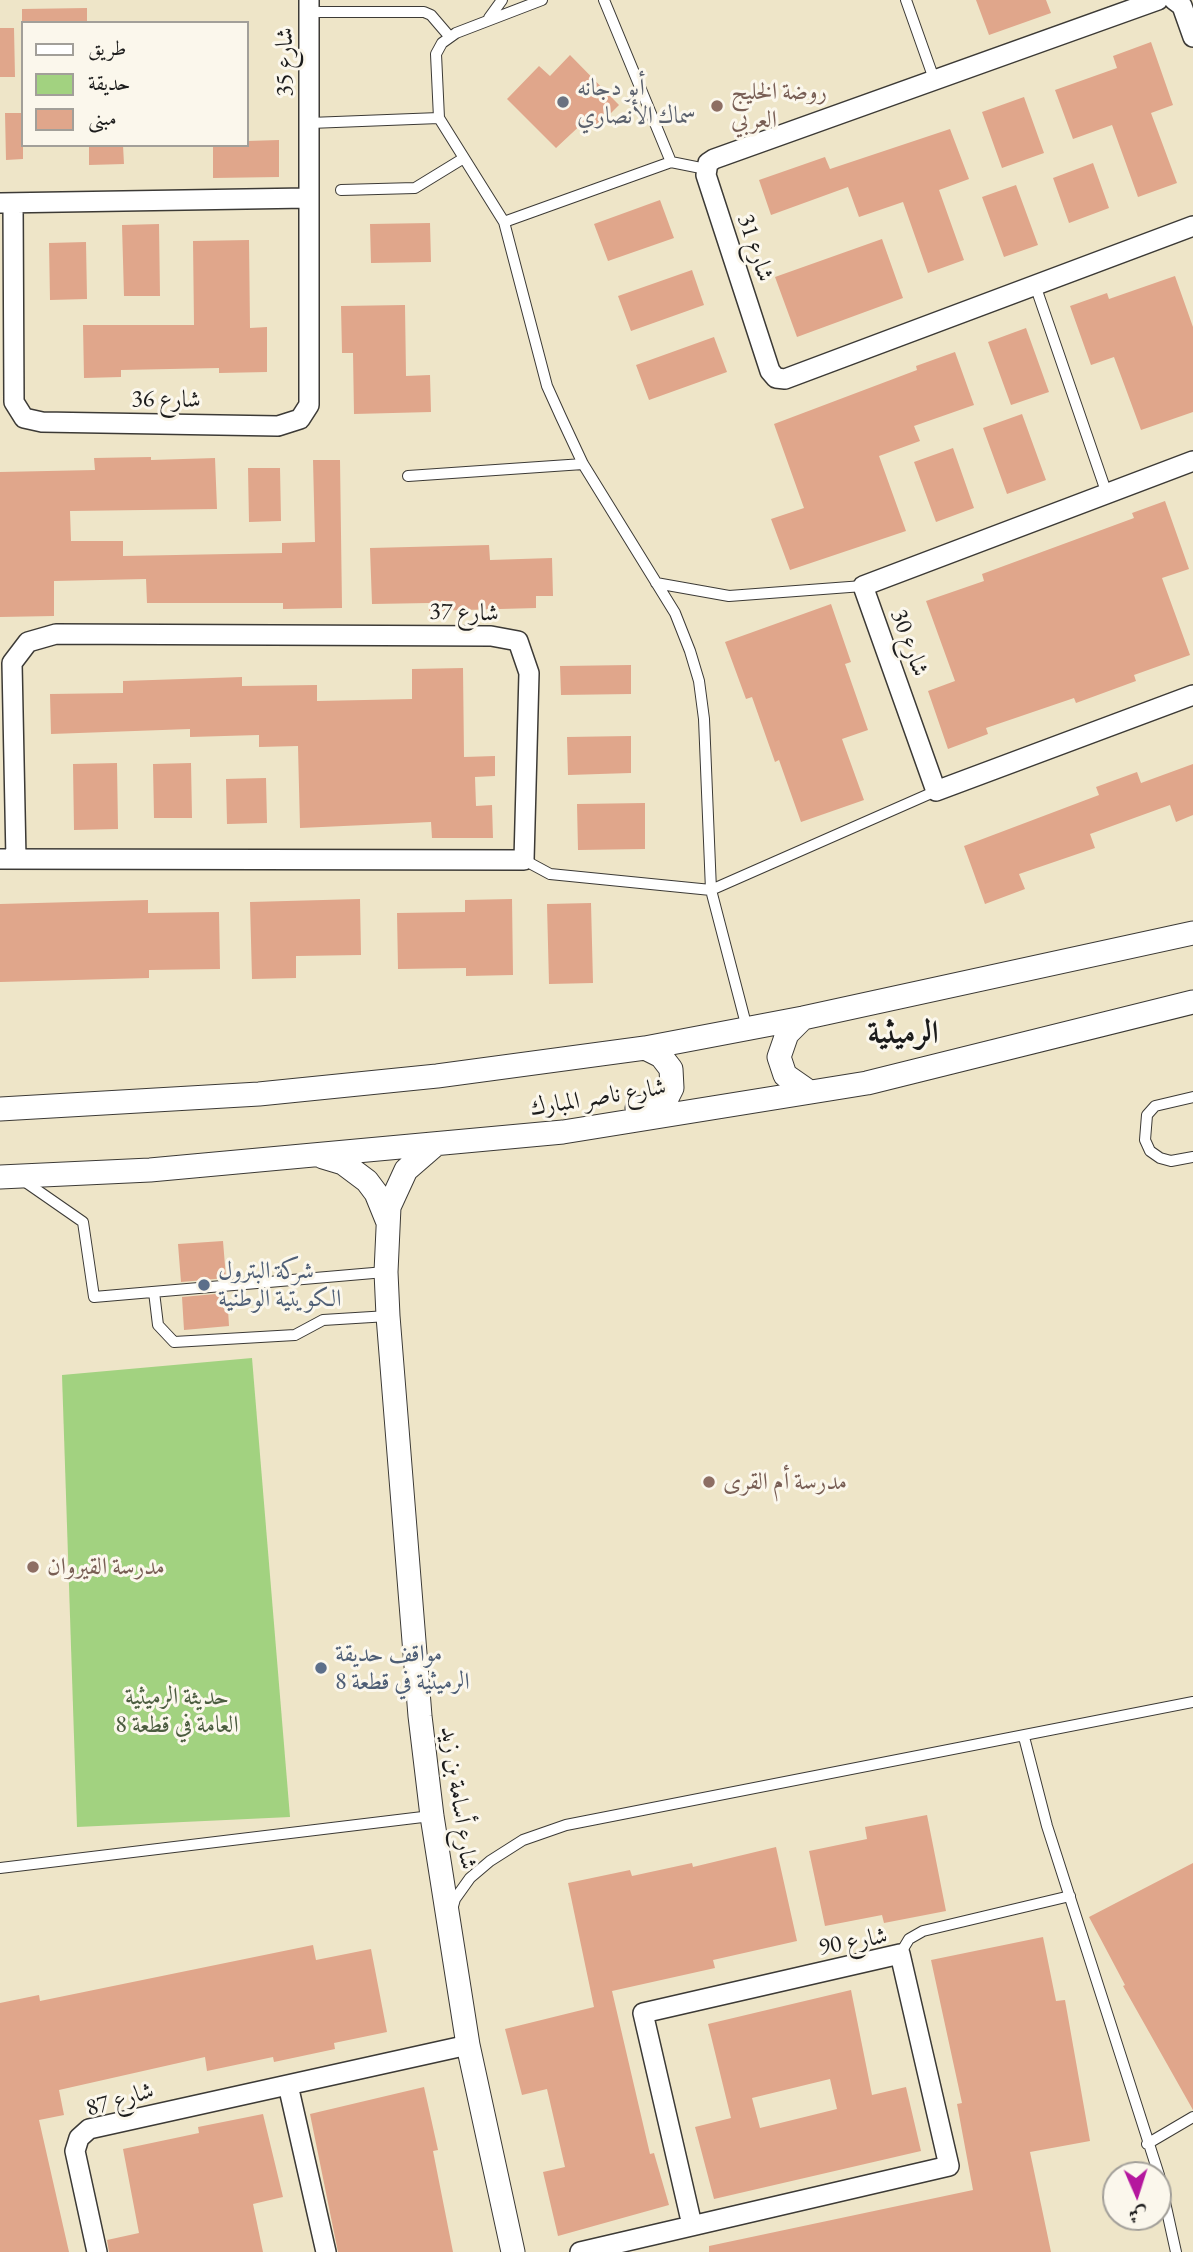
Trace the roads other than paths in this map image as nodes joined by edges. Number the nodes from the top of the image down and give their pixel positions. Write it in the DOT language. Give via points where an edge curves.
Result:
graph roads {
  1 [pos="502,0"];
  2 [pos="542,0"];
  3 [pos="604,0"];
  4 [pos="906,0"];
  5 [pos="1158,0"];
  6 [pos="1174,0"];
  7 [pos="309,6"];
  8 [pos="486,20"];
  9 [pos="449,36"];
  10 [pos="1193,37"];
  11 [pos="934,79"];
  12 [pos="439,118"];
  13 [pos="310,123"];
  14 [pos="464,158"];
  15 [pos="671,162"];
  16 [pos="706,169"];
  17 [pos="341,190"];
  18 [pos="307,198"];
  19 [pos="6,203"];
  20 [pos="504,222"];
  21 [pos="1193,226"];
  22 [pos="1035,285"];
  23 [pos="1193,461"];
  24 [pos="583,464"];
  25 [pos="408,476"];
  26 [pos="1107,494"];
  27 [pos="656,583"];
  28 [pos="863,586"];
  29 [pos="1193,695"];
  30 [pos="936,791"];
  31 [pos="8,859"];
  32 [pos="524,860"];
  33 [pos="711,890"];
  34 [pos="1193,933"];
  35 [pos="1193,1002"];
  36 [pos="803,1018"];
  37 [pos="747,1028"];
  38 [pos="645,1048"];
  39 [pos="807,1091"];
  40 [pos="1193,1097"];
  41 [pos="0,1109"];
  42 [pos="563,1132"];
  43 [pos="436,1144"];
  44 [pos="315,1155"];
  45 [pos="1193,1157"];
  46 [pos="9,1177"];
  47 [pos="387,1220"];
  48 [pos="386,1272"];
  49 [pos="154,1292"];
  50 [pos="388,1316"];
  51 [pos="1193,1702"];
  52 [pos="1024,1737"];
  53 [pos="432,1816"];
  54 [pos="0,1868"];
  55 [pos="1070,1896"];
  56 [pos="449,1921"];
  57 [pos="900,1954"];
  58 [pos="468,2045"];
  59 [pos="288,2085"];
  60 [pos="1193,2117"];
  61 [pos="1147,2144"];
  62 [pos="692,2225"];
  63 [pos="97,2252"];
  64 [pos="326,2252"];
  65 [pos="513,2252"];
  66 [pos="580,2252"];
  67 [pos="1176,2252"];
  1 -- 8 [label="lane"];
  2 -- 8 [label="lane"];
  3 -- 15 [label="lane"];
  4 -- 11 [label="lane"];
  5 -- 11 [label="street"];
  6 -- 10 [label="street" via="1182,6"];
  7 -- 9 [label="lane" via="424,12"];
  7 -- 13 [label="street, شارع 35"];
  8 -- 9 [label="lane"];
  9 -- 12 [label="lane" via="436,54"];
  11 -- 16 [label="street" via="714,159"];
  12 -- 13 [label="lane"];
  12 -- 14 [label="lane"];
  13 -- 18 [label="street, شارع 36"];
  14 -- 17 [label="lane" via="415,188"];
  14 -- 20 [label="lane"];
  15 -- 16 [label="lane"];
  15 -- 20 [label="lane"];
  16 -- 22 [label="street, شارع 31" via="776,378 785,379"];
  18 -- 19 [label="street, شارع 36"];
  18 -- 19 [label="street, شارع 36" via="309,405 300,419 278,426 24,418 14,402"];
  20 -- 24 [label="lane" via="547,386"];
  21 -- 22 [label="street, شارع 31"];
  22 -- 26 [label="lane"];
  23 -- 26 [label="street, شارع 30"];
  24 -- 25 [label="lane"];
  24 -- 27 [label="lane"];
  26 -- 28 [label="street, شارع 30"];
  27 -- 28 [label="lane" via="729,596"];
  27 -- 33 [label="lane" via="675,613 690,651 702,700"];
  28 -- 30 [label="street, شارع 30"];
  29 -- 30 [label="street"];
  30 -- 33 [label="lane"];
  31 -- 32 [label="street, شارع 37"];
  31 -- 32 [label="street, شارع 37" via="12,663 28,642 56,634 491,636 518,641 529,673"];
  32 -- 33 [label="lane" via="550,874"];
  33 -- 37 [label="lane"];
  34 -- 36 [label="street, شارع ناصر المبارك"];
  35 -- 39 [label="street, شارع ناصر المبارك" via="867,1083"];
  36 -- 37 [label="street, شارع ناصر المبارك"];
  36 -- 39 [label="street" via="787,1034 779,1057 785,1075"];
  37 -- 38 [label="street, شارع ناصر المبارك"];
  38 -- 41 [label="street, شارع ناصر المبارك" via="259,1094"];
  38 -- 42 [label="street" via="661,1056 671,1069 667,1098 654,1105 578,1118"];
  39 -- 42 [label="street, شارع ناصر المبارك"];
  40 -- 45 [label="lane" via="1155,1106 1147,1115 1145,1140 1160,1158"];
  42 -- 43 [label="street, شارع ناصر المبارك"];
  43 -- 44 [label="street, شارع ناصر المبارك"];
  43 -- 47 [label="street, شارع أسامة بن زيد" via="414,1160 398,1182"];
  44 -- 46 [label="street, شارع ناصر المبارك"];
  44 -- 47 [label="street, شارع أسامة بن زيد" via="356,1171 376,1193"];
  46 -- 49 [label="lane" via="83,1222 94,1297"];
  47 -- 48 [label="street, شارع أسامة بن زيد"];
  48 -- 49 [label="lane"];
  48 -- 50 [label="street, شارع أسامة بن زيد"];
  49 -- 50 [label="lane" via="158,1325 174,1342 295,1335 323,1320"];
  50 -- 53 [label="street, شارع أسامة بن زيد"];
  51 -- 52 [label="lane"];
  52 -- 55 [label="lane"];
  52 -- 56 [label="lane" via="544,1832 506,1850 470,1878 455,1899"];
  53 -- 54 [label="lane"];
  53 -- 56 [label="street, شارع أسامة بن زيد"];
  55 -- 57 [label="lane" via="923,1931 909,1940"];
  55 -- 61 [label="lane"];
  56 -- 58 [label="street, شارع أسامة بن زيد"];
  57 -- 62 [label="street, شارع 90" via="643,2012"];
  57 -- 62 [label="street, شارع 90" via="950,2166"];
  58 -- 59 [label="street, شارع 87"];
  58 -- 65 [label="street, شارع أسامة بن زيد"];
  59 -- 63 [label="street, شارع 87" via="89,2129 79,2138 75,2151"];
  59 -- 64 [label="street"];
  60 -- 61 [label="lane"];
  61 -- 67 [label="lane"];
  62 -- 66 [label="street, شارع 90"];
}
